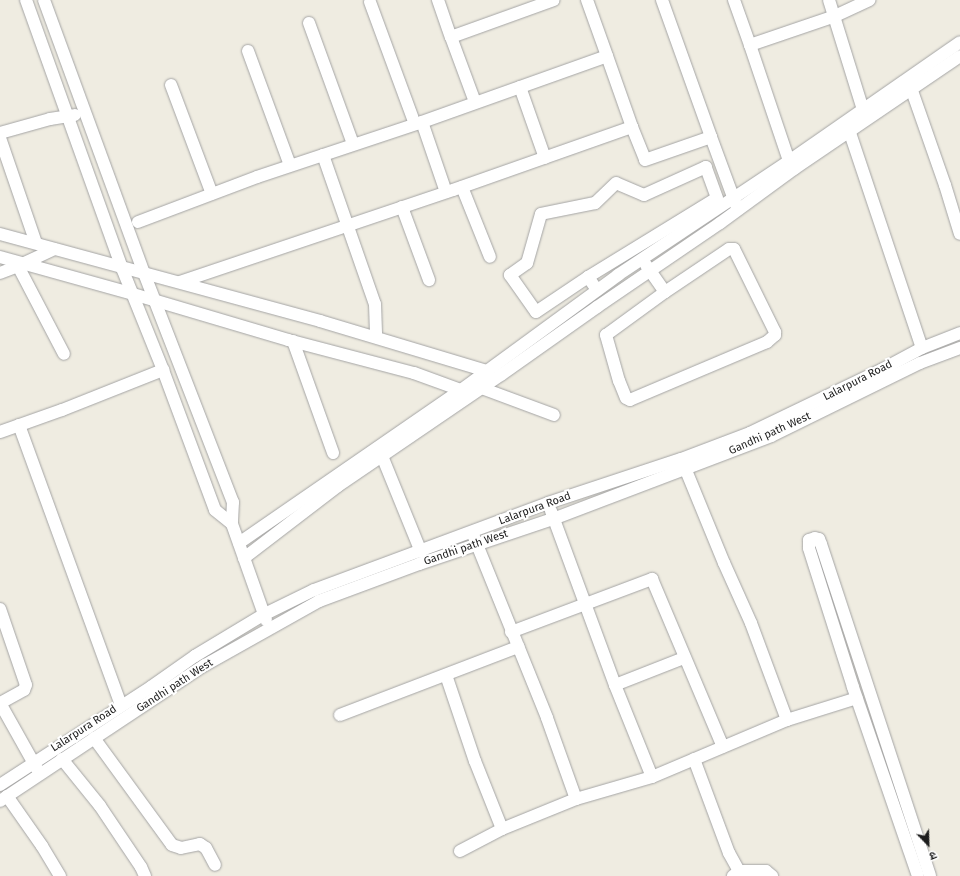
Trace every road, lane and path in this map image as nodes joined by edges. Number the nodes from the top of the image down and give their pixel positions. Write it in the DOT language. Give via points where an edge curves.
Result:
graph roads {
  1 [pos="26,0"];
  2 [pos="438,0"];
  3 [pos="554,0"];
  4 [pos="587,0"];
  5 [pos="662,0"];
  6 [pos="734,0"];
  7 [pos="829,0"];
  8 [pos="869,0"];
  9 [pos="47,2"];
  10 [pos="370,2"];
  11 [pos="835,16"];
  12 [pos="309,23"];
  13 [pos="450,37"];
  14 [pos="960,42"];
  15 [pos="750,45"];
  16 [pos="248,51"];
  17 [pos="607,56"];
  18 [pos="960,56"];
  19 [pos="171,85"];
  20 [pos="520,87"];
  21 [pos="911,88"];
  22 [pos="475,102"];
  23 [pos="86,112"];
  24 [pos="865,114"];
  25 [pos="69,117"];
  26 [pos="418,123"];
  27 [pos="632,127"];
  28 [pos="848,127"];
  29 [pos="0,133"];
  30 [pos="711,137"];
  31 [pos="0,138"];
  32 [pos="353,144"];
  33 [pos="323,155"];
  34 [pos="544,158"];
  35 [pos="790,161"];
  36 [pos="290,165"];
  37 [pos="462,187"];
  38 [pos="446,192"];
  39 [pos="212,194"];
  40 [pos="736,204"];
  41 [pos="402,207"];
  42 [pos="138,222"];
  43 [pos="348,226"];
  44 [pos="0,234"];
  45 [pos="960,234"];
  46 [pos="36,243"];
  47 [pos="54,249"];
  48 [pos="0,257"];
  49 [pos="490,257"];
  50 [pos="642,259"];
  51 [pos="21,265"];
  52 [pos="122,268"];
  53 [pos="650,271"];
  54 [pos="0,272"];
  55 [pos="144,273"];
  56 [pos="588,277"];
  57 [pos="429,280"];
  58 [pos="180,282"];
  59 [pos="601,288"];
  60 [pos="665,292"];
  61 [pos="133,294"];
  62 [pos="613,296"];
  63 [pos="155,300"];
  64 [pos="543,330"];
  65 [pos="960,333"];
  66 [pos="376,337"];
  67 [pos="551,340"];
  68 [pos="293,341"];
  69 [pos="922,348"];
  70 [pos="960,348"];
  71 [pos="64,354"];
  72 [pos="163,370"];
  73 [pos="487,371"];
  74 [pos="465,387"];
  75 [pos="482,388"];
  76 [pos="554,415"];
  77 [pos="19,425"];
  78 [pos="0,432"];
  79 [pos="380,452"];
  80 [pos="333,453"];
  81 [pos="683,464"];
  82 [pos="548,503"];
  83 [pos="553,519"];
  84 [pos="232,524"];
  85 [pos="473,532"];
  86 [pos="239,543"];
  87 [pos="477,544"];
  88 [pos="421,552"];
  89 [pos="244,558"];
  90 [pos="587,605"];
  91 [pos="0,609"];
  92 [pos="263,615"];
  93 [pos="270,628"];
  94 [pos="512,632"];
  95 [pos="518,646"];
  96 [pos="684,658"];
  97 [pos="446,675"];
  98 [pos="868,683"];
  99 [pos="615,685"];
  100 [pos="857,697"];
  101 [pos="873,701"];
  102 [pos="0,703"];
  103 [pos="121,705"];
  104 [pos="340,715"];
  105 [pos="787,720"];
  106 [pos="94,738"];
  107 [pos="723,747"];
  108 [pos="62,759"];
  109 [pos="694,759"];
  110 [pos="33,763"];
  111 [pos="896,771"];
  112 [pos="40,773"];
  113 [pos="883,775"];
  114 [pos="652,778"];
  115 [pos="0,784"];
  116 [pos="3,798"];
  117 [pos="576,799"];
  118 [pos="902,809"];
  119 [pos="502,829"];
  120 [pos="460,851"];
  121 [pos="215,865"];
  122 [pos="736,874"];
  123 [pos="60,876"];
  124 [pos="145,876"];
  125 [pos="772,876"];
  126 [pos="918,876"];
  127 [pos="930,876"];
  1 -- 25 [label="street"];
  2 -- 13 [label="street"];
  3 -- 13 [label="street"];
  4 -- 17 [label="street"];
  5 -- 30 [label="street"];
  6 -- 15 [label="street"];
  7 -- 11 [label="street"];
  8 -- 11 [label="street"];
  9 -- 23 [label="street"];
  10 -- 26 [label="street"];
  11 -- 15 [label="street"];
  11 -- 24 [label="street"];
  12 -- 32 [label="street"];
  13 -- 22 [label="street"];
  14 -- 24 [label="street"];
  15 -- 35 [label="street"];
  16 -- 36 [label="street"];
  17 -- 20 [label="street"];
  17 -- 27 [label="street"];
  18 -- 21 [label="street"];
  19 -- 39 [label="street"];
  20 -- 22 [label="street"];
  20 -- 34 [label="street"];
  21 -- 24 [label="street"];
  21 -- 45 [label="street"];
  22 -- 26 [label="street"];
  23 -- 25 [label="street"];
  23 -- 55 [label="street"];
  24 -- 28 [label="street"];
  25 -- 29 [label="street"];
  25 -- 52 [label="street"];
  26 -- 32 [label="street"];
  26 -- 38 [label="street"];
  27 -- 30 [label="street" via="645,160"];
  27 -- 34 [label="street"];
  28 -- 35 [label="street"];
  28 -- 40 [label="street" via="794,169"];
  28 -- 69 [label="street"];
  30 -- 40 [label="street"];
  31 -- 46 [label="street"];
  32 -- 33 [label="street"];
  33 -- 36 [label="street"];
  33 -- 43 [label="street"];
  34 -- 37 [label="street"];
  35 -- 40 [label="street"];
  36 -- 39 [label="street"];
  37 -- 38 [label="street"];
  37 -- 49 [label="street"];
  38 -- 41 [label="street"];
  39 -- 42 [label="street"];
  40 -- 50 [label="street"];
  40 -- 53 [label="street"];
  41 -- 43 [label="street"];
  41 -- 57 [label="street"];
  43 -- 58 [label="street"];
  43 -- 66 [label="street" via="375,304"];
  44 -- 46 [label="street"];
  46 -- 47 [label="street"];
  47 -- 51 [label="street"];
  47 -- 52 [label="street"];
  48 -- 51 [label="street"];
  50 -- 53 [label="street"];
  50 -- 59 [label="street"];
  51 -- 54 [label="street"];
  51 -- 61 [label="street"];
  51 -- 71 [label="street"];
  52 -- 55 [label="street"];
  52 -- 61 [label="street"];
  53 -- 60 [label="street"];
  53 -- 62 [label="street"];
  55 -- 58 [label="street"];
  55 -- 63 [label="street"];
  56 -- 56 [label="street" via="536,312 510,275 527,263 541,214 595,203 616,183 644,195 706,167 718,198"];
  56 -- 59 [label="street"];
  58 -- 66 [label="street"];
  59 -- 62 [label="street"];
  59 -- 64 [label="street"];
  60 -- 60 [label="street" via="729,249 734,249 775,332 774,336 767,342 630,400 626,398 619,381 606,335"];
  61 -- 63 [label="street"];
  61 -- 72 [label="street"];
  62 -- 67 [label="street"];
  63 -- 68 [label="street"];
  63 -- 84 [label="street" via="233,502"];
  64 -- 67 [label="street"];
  64 -- 73 [label="street"];
  65 -- 69 [label="street, Lalarpura Road"];
  66 -- 73 [label="street"];
  67 -- 75 [label="street"];
  68 -- 74 [label="street"];
  68 -- 80 [label="street"];
  69 -- 81 [label="street, Lalarpura Road"];
  70 -- 81 [label="street, Gandhi path West" via="920,363 771,436"];
  72 -- 77 [label="street"];
  72 -- 84 [label="street" via="215,510"];
  73 -- 74 [label="street"];
  74 -- 75 [label="street"];
  74 -- 79 [label="street"];
  75 -- 76 [label="street"];
  75 -- 79 [label="street"];
  77 -- 78 [label="street"];
  77 -- 103 [label="street"];
  79 -- 86 [label="street"];
  79 -- 88 [label="street"];
  79 -- 89 [label="street"];
  81 -- 82 [label="street, Lalarpura Road"];
  81 -- 83 [label="street, Gandhi path West"];
  81 -- 105 [label="street" via="752,623"];
  82 -- 83 [label="street"];
  82 -- 85 [label="street, Lalarpura Road"];
  83 -- 87 [label="street, Gandhi path West"];
  83 -- 90 [label="street"];
  84 -- 86 [label="street"];
  85 -- 87 [label="street"];
  85 -- 88 [label="street, Lalarpura Road"];
  86 -- 89 [label="street"];
  87 -- 93 [label="street, Gandhi path West" via="318,602"];
  87 -- 94 [label="street"];
  88 -- 92 [label="street, Lalarpura Road" via="314,590"];
  89 -- 92 [label="street"];
  90 -- 94 [label="street"];
  90 -- 96 [label="street" via="652,579"];
  90 -- 99 [label="street"];
  91 -- 102 [label="street" via="26,685 24,690"];
  92 -- 93 [label="street"];
  92 -- 103 [label="street, Lalarpura Road"];
  93 -- 106 [label="street, Gandhi path West" via="205,665"];
  94 -- 95 [label="street"];
  95 -- 97 [label="street"];
  95 -- 117 [label="street"];
  96 -- 99 [label="street"];
  96 -- 107 [label="street"];
  97 -- 104 [label="street"];
  97 -- 119 [label="street" via="475,761"];
  98 -- 100 [label="street"];
  98 -- 100 [label="street" via="819,539 809,540 809,548"];
  98 -- 101 [label="street"];
  99 -- 114 [label="street"];
  100 -- 101 [label="street"];
  100 -- 105 [label="street"];
  100 -- 113 [label="street"];
  101 -- 111 [label="street"];
  102 -- 110 [label="street"];
  103 -- 110 [label="street, Lalarpura Road"];
  105 -- 107 [label="street"];
  106 -- 108 [label="street, Gandhi path West"];
  106 -- 121 [label="street" via="172,845 181,848 200,844 206,848"];
  107 -- 109 [label="street"];
  108 -- 112 [label="street, Gandhi path West"];
  108 -- 124 [label="street" via="100,806"];
  109 -- 114 [label="street"];
  109 -- 122 [label="street"];
  110 -- 112 [label="street"];
  110 -- 115 [label="street, Lalarpura Road"];
  111 -- 113 [label="street"];
  111 -- 118 [label="street"];
  112 -- 116 [label="street, Gandhi path West"];
  113 -- 118 [label="street"];
  114 -- 117 [label="street"];
  116 -- 123 [label="street" via="42,846"];
  117 -- 119 [label="street"];
  118 -- 126 [label="street"];
  118 -- 127 [label="street"];
  119 -- 120 [label="street"];
  122 -- 125 [label="street" via="766,871"];
}
